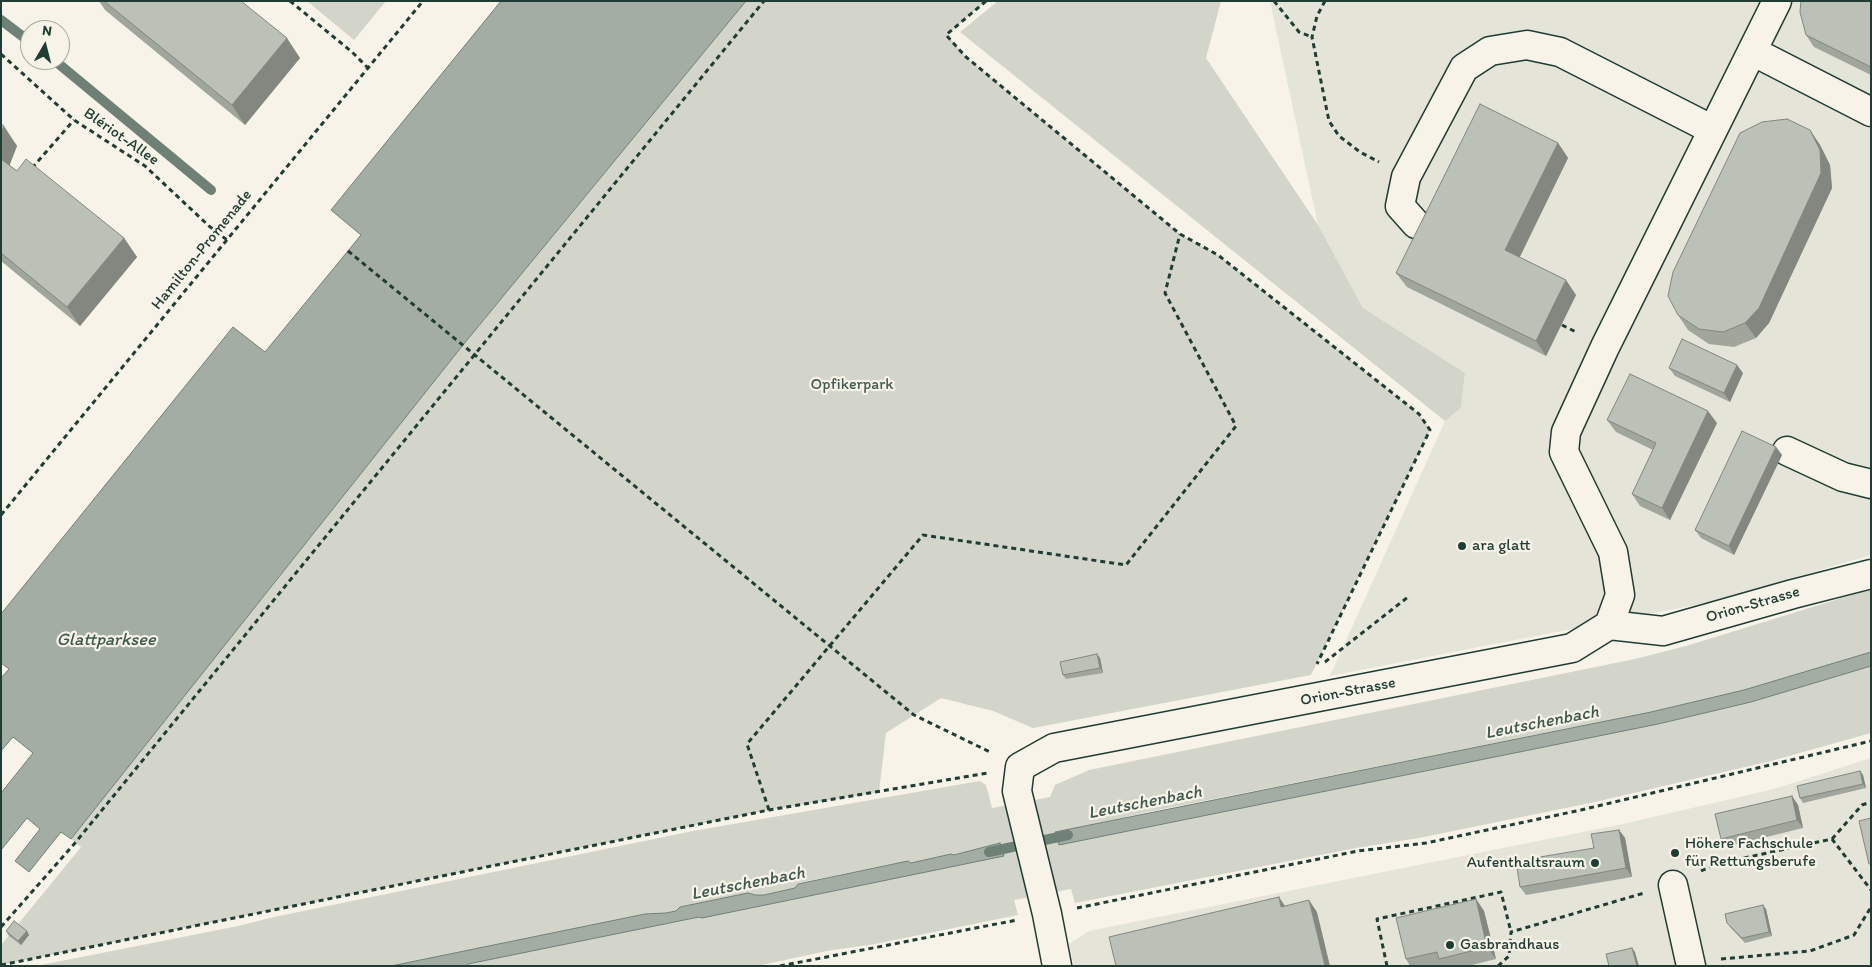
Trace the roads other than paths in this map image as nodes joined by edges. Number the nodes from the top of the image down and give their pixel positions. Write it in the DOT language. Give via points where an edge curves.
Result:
graph roads {
  1 [pos="1777,1"];
  2 [pos="1752,51"];
  3 [pos="1871,112"];
  4 [pos="1713,130"];
  5 [pos="1416,224"];
  6 [pos="1787,451"];
  7 [pos="1871,484"];
  8 [pos="1871,574"];
  9 [pos="1609,625"];
  10 [pos="1673,885"];
  11 [pos="1691,964"];
  12 [pos="1057,966"];
  1 -- 2 [label="lane"];
  2 -- 3 [label="lane"];
  2 -- 4 [label="lane"];
  4 -- 5 [label="lane" via="1560,52 1527,45 1490,51 1464,68 1406,177 1400,206"];
  4 -- 9 [label="lane" via="1566,432 1564,452 1613,552 1620,595"];
  6 -- 7 [label="lane" via="1843,477"];
  8 -- 9 [label="lane, Orion-Strasse" via="1663,631"];
  9 -- 12 [label="lane, Orion-Strasse" via="1572,648 1054,748 1019,779"];
  10 -- 11 [label="lane"];
}
